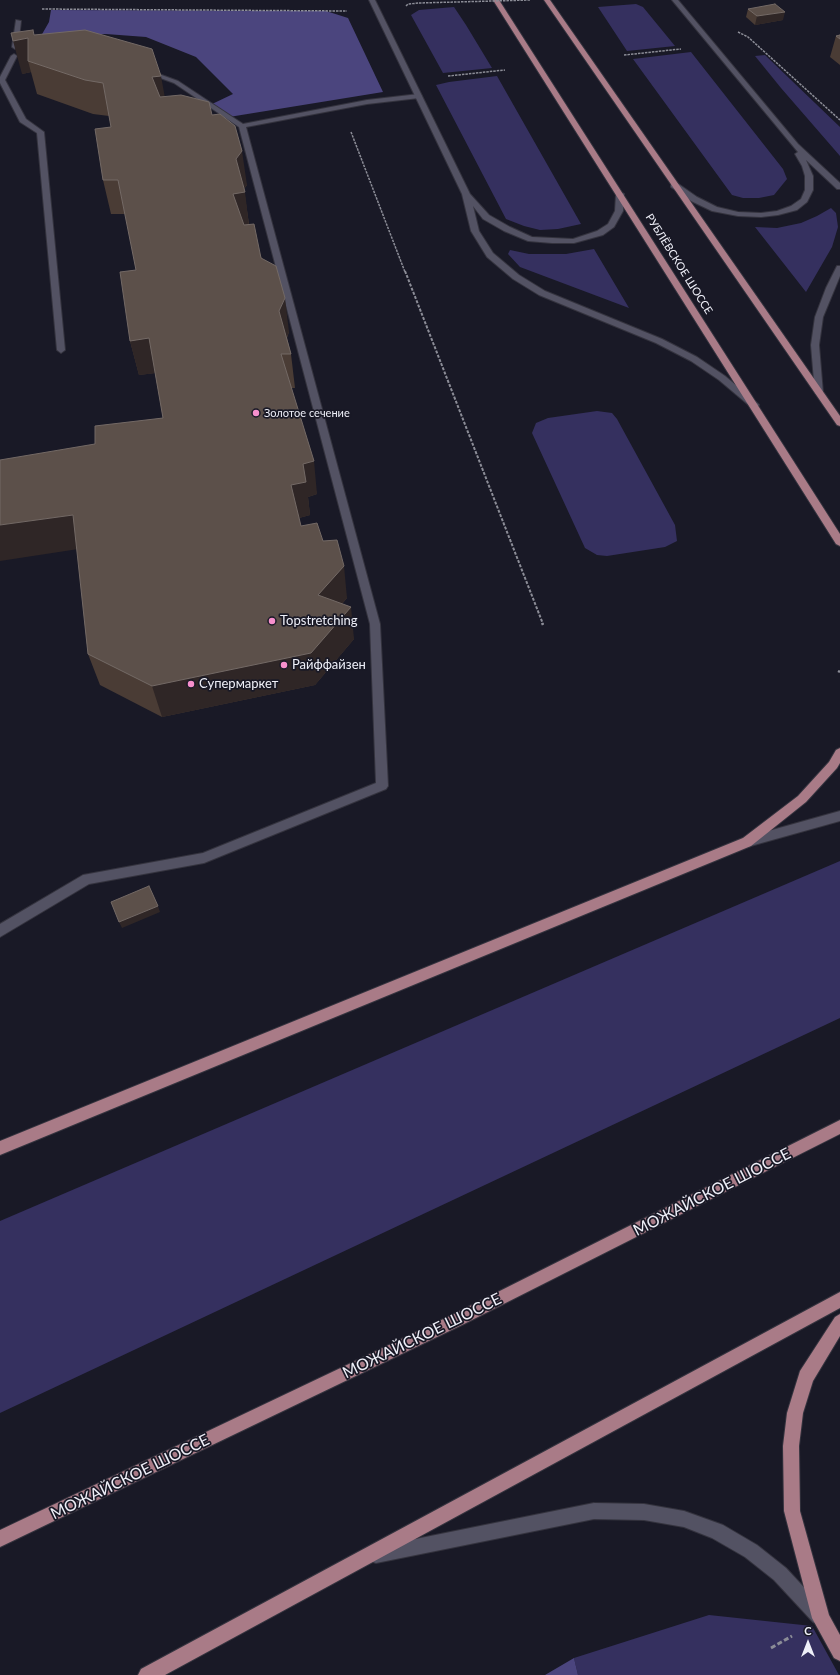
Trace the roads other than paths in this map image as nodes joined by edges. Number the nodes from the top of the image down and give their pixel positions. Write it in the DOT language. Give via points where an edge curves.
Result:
graph roads {
  1 [pos="372,0"];
  2 [pos="496,0"];
  3 [pos="548,0"];
  4 [pos="675,0"];
  5 [pos="18,21"];
  6 [pos="141,69"];
  7 [pos="419,96"];
  8 [pos="242,126"];
  9 [pos="795,146"];
  10 [pos="674,185"];
  11 [pos="840,187"];
  12 [pos="466,194"];
  13 [pos="620,194"];
  14 [pos="840,268"];
  15 [pos="61,350"];
  16 [pos="820,393"];
  17 [pos="755,406"];
  18 [pos="840,423"];
  19 [pos="840,542"];
  20 [pos="840,753"];
  21 [pos="840,816"];
  22 [pos="747,842"];
  23 [pos="0,931"];
  24 [pos="840,1127"];
  25 [pos="0,1148"];
  26 [pos="840,1300"];
  27 [pos="840,1322"];
  28 [pos="0,1539"];
  29 [pos="363,1558"];
  30 [pos="821,1618"];
  31 [pos="840,1652"];
  32 [pos="147,1675"];
  1 -- 7 [label="street"];
  2 -- 13 [label="main road, РУБЛЁВСКОЕ ШОССЕ"];
  3 -- 10 [label="main road"];
  4 -- 9 [label="street"];
  5 -- 15 [label="street" via="17,55 2,80 23,120 40,132"];
  6 -- 8 [label="street" via="176,82"];
  7 -- 8 [label="street" via="367,102"];
  7 -- 12 [label="street"];
  8 -- 23 [label="street" via="375,624 382,786 204,858 87,879"];
  9 -- 10 [label="street" via="806,166 809,190 804,200 794,208 761,215 738,214 715,209"];
  9 -- 11 [label="street"];
  10 -- 16 [label="main road"];
  12 -- 13 [label="street" via="486,217 507,229 531,239 574,241 600,233 611,225 619,211"];
  12 -- 17 [label="street" via="475,231 490,255 516,277 542,293 659,341 694,359 722,378"];
  13 -- 17 [label="main road, РУБЛЁВСКОЕ ШОССЕ"];
  14 -- 16 [label="street" via="819,317 816,345"];
  16 -- 18 [label="main road"];
  17 -- 19 [label="main road, РУБЛЁВСКОЕ ШОССЕ"];
  20 -- 22 [label="main road" via="833,765 802,800"];
  21 -- 22 [label="street"];
  22 -- 25 [label="main road"];
  24 -- 28 [label="main road, МОЖАЙСКОЕ ШОССЕ" via="460,1319"];
  26 -- 29 [label="main road"];
  27 -- 30 [label="main road" via="806,1377 795,1413 791,1446 792,1511"];
  29 -- 30 [label="street" via="594,1511 644,1512 684,1518 717,1531 751,1551 780,1574"];
  29 -- 32 [label="main road"];
  30 -- 31 [label="main road"];
}
